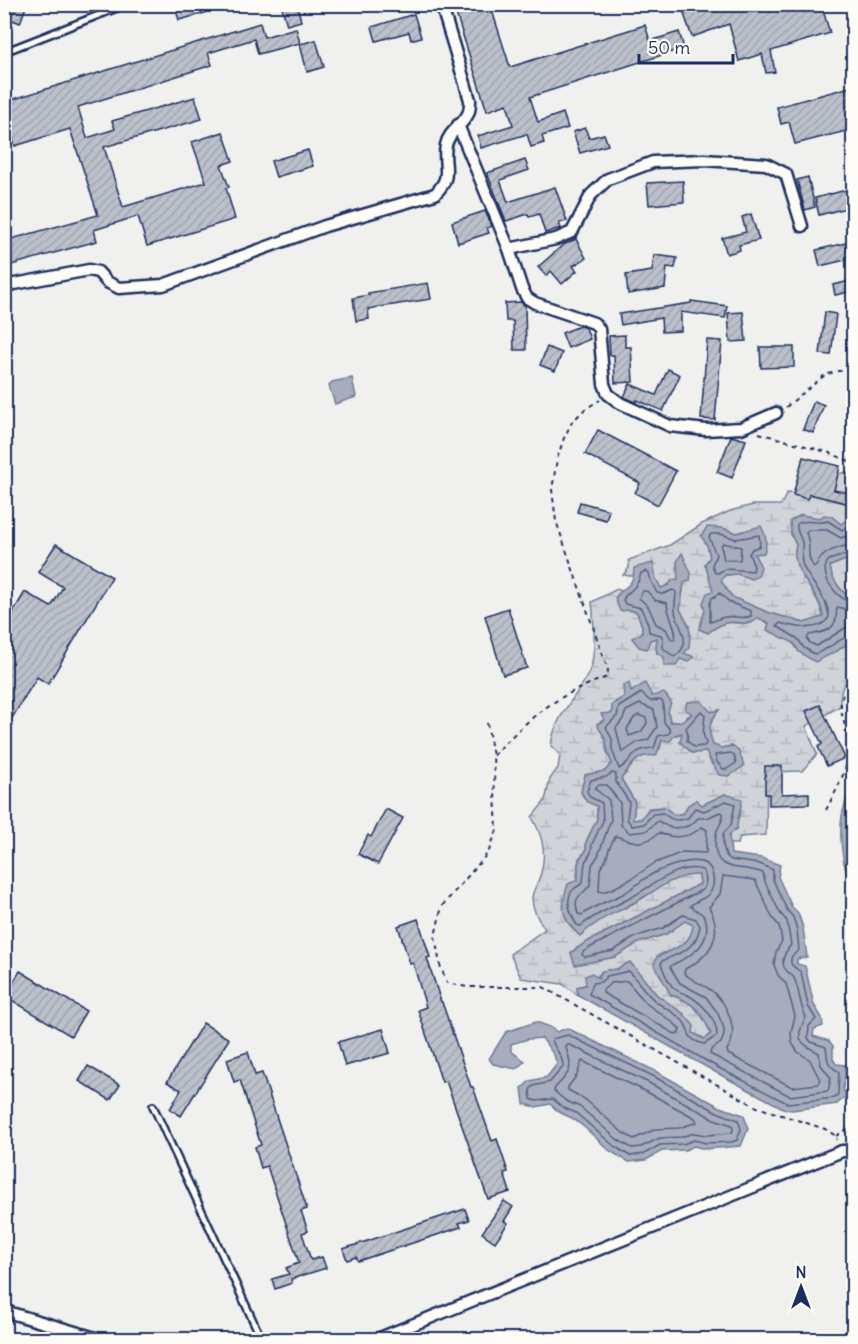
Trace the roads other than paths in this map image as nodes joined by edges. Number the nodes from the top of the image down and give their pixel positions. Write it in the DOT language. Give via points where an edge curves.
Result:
graph roads {
  1 [pos="127,4"];
  2 [pos="441,4"];
  3 [pos="4,52"];
  4 [pos="459,125"];
  5 [pos="802,226"];
  6 [pos="509,249"];
  7 [pos="4,286"];
  8 [pos="776,413"];
  9 [pos="153,1106"];
  10 [pos="854,1151"];
  11 [pos="4,1311"];
  12 [pos="102,1340"];
  13 [pos="262,1340"];
  14 [pos="375,1340"];
  1 -- 3 [label="lane"];
  2 -- 4 [label="street" via="470,100 468,114"];
  4 -- 6 [label="street"];
  4 -- 7 [label="street" via="446,147 448,172 444,185 435,194 325,226 163,285 119,288 89,270"];
  5 -- 6 [label="street" via="786,174 766,164 654,162 608,180 591,195 572,232"];
  6 -- 8 [label="street" via="527,298 594,323 599,329 604,384 608,394 620,402 670,426 706,430 741,428"];
  9 -- 13 [label="lane"];
  10 -- 14 [label="street" via="842,1151"];
  11 -- 12 [label="street"];
}
